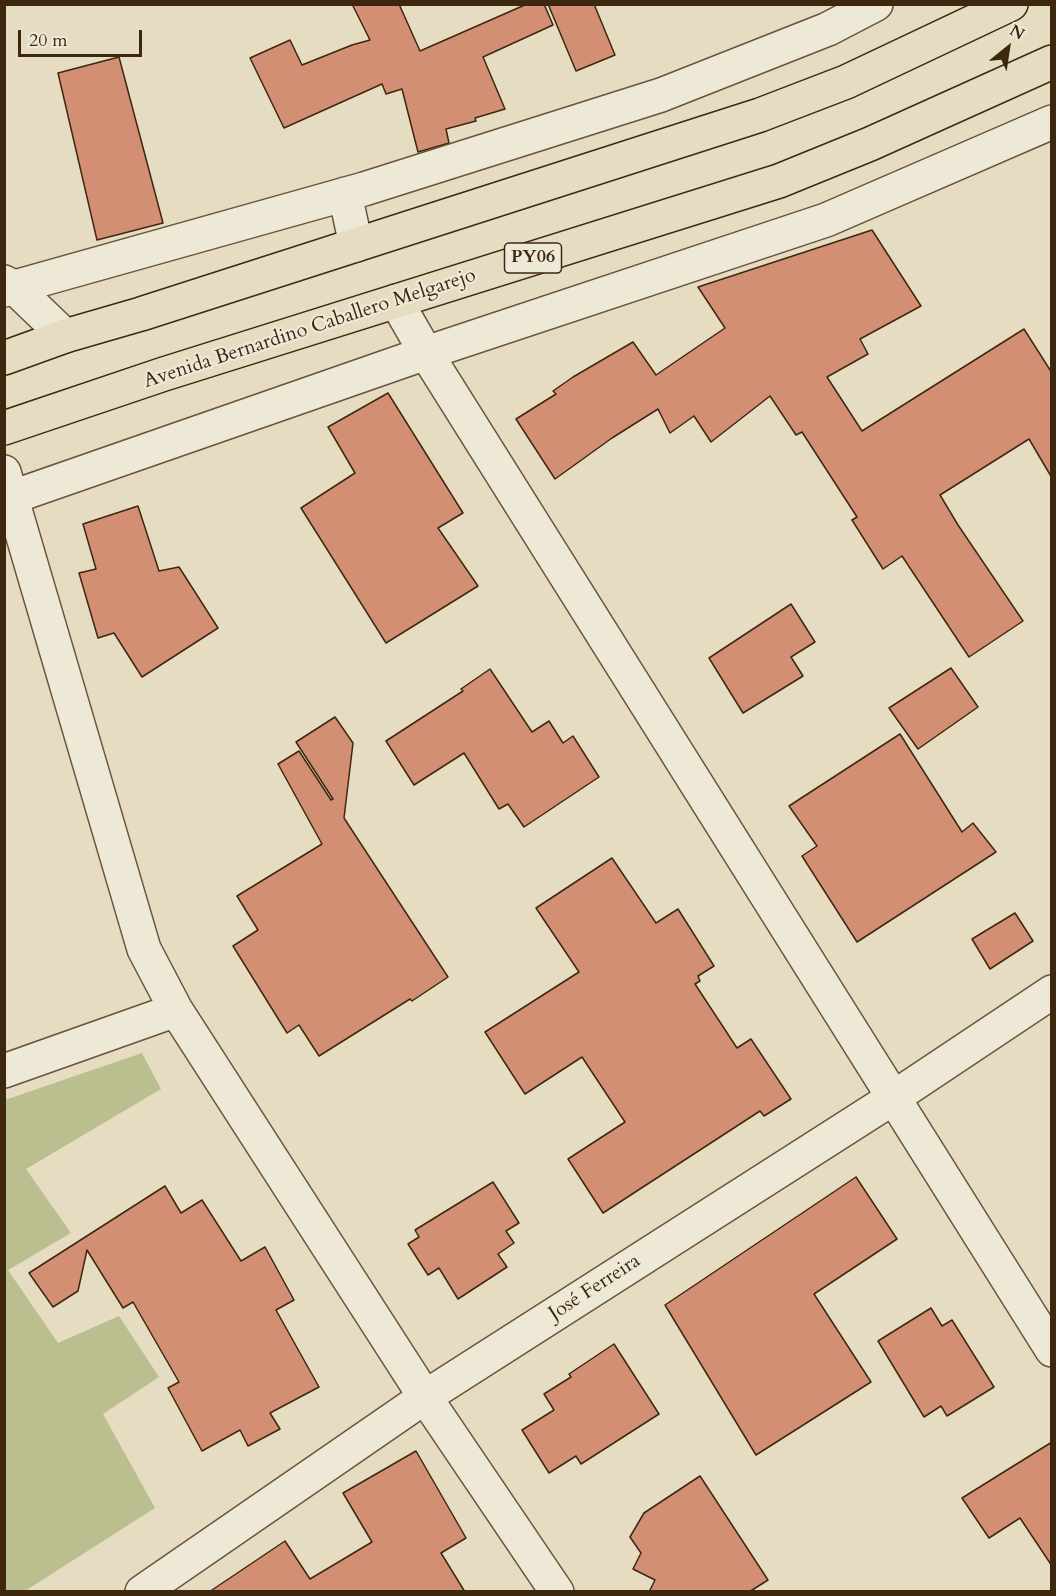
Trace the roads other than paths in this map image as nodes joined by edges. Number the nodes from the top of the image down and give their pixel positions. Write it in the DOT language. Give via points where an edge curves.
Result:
graph roads {
  1 [pos="876,4"];
  2 [pos="1011,4"];
  3 [pos="1052,62"];
  4 [pos="1052,122"];
  5 [pos="345,194"];
  6 [pos="356,245"];
  7 [pos="8,286"];
  8 [pos="396,301"];
  9 [pos="65,336"];
  10 [pos="426,353"];
  11 [pos="4,358"];
  12 [pos="4,428"];
  13 [pos="7,490"];
  14 [pos="1052,992"];
  15 [pos="176,1010"];
  16 [pos="4,1071"];
  17 [pos="893,1098"];
  18 [pos="1052,1350"];
  19 [pos="425,1397"];
  20 [pos="142,1592"];
  21 [pos="556,1592"];
  1 -- 5 [label="street" via="828,29 661,95"];
  2 -- 6 [label="highway" via="846,82 760,115"];
  3 -- 8 [label="highway, Avenida Bernardino Caballero Melgarejo / PY06" via="779,181"];
  4 -- 10 [label="street" via="826,220"];
  5 -- 6 [label="street"];
  5 -- 7 [label="street"];
  6 -- 9 [label="highway"];
  7 -- 9 [label="street"];
  8 -- 10 [label="street"];
  8 -- 12 [label="highway, Avenida Bernardino Caballero Melgarejo / PY06"];
  9 -- 11 [label="highway"];
  10 -- 13 [label="street"];
  10 -- 17 [label="street"];
  13 -- 15 [label="street" via="144,949"];
  14 -- 17 [label="street, José Ferreira"];
  15 -- 16 [label="street"];
  15 -- 19 [label="street"];
  17 -- 18 [label="street"];
  17 -- 19 [label="street, José Ferreira"];
  19 -- 20 [label="street, José Ferreira"];
  19 -- 21 [label="street"];
}
